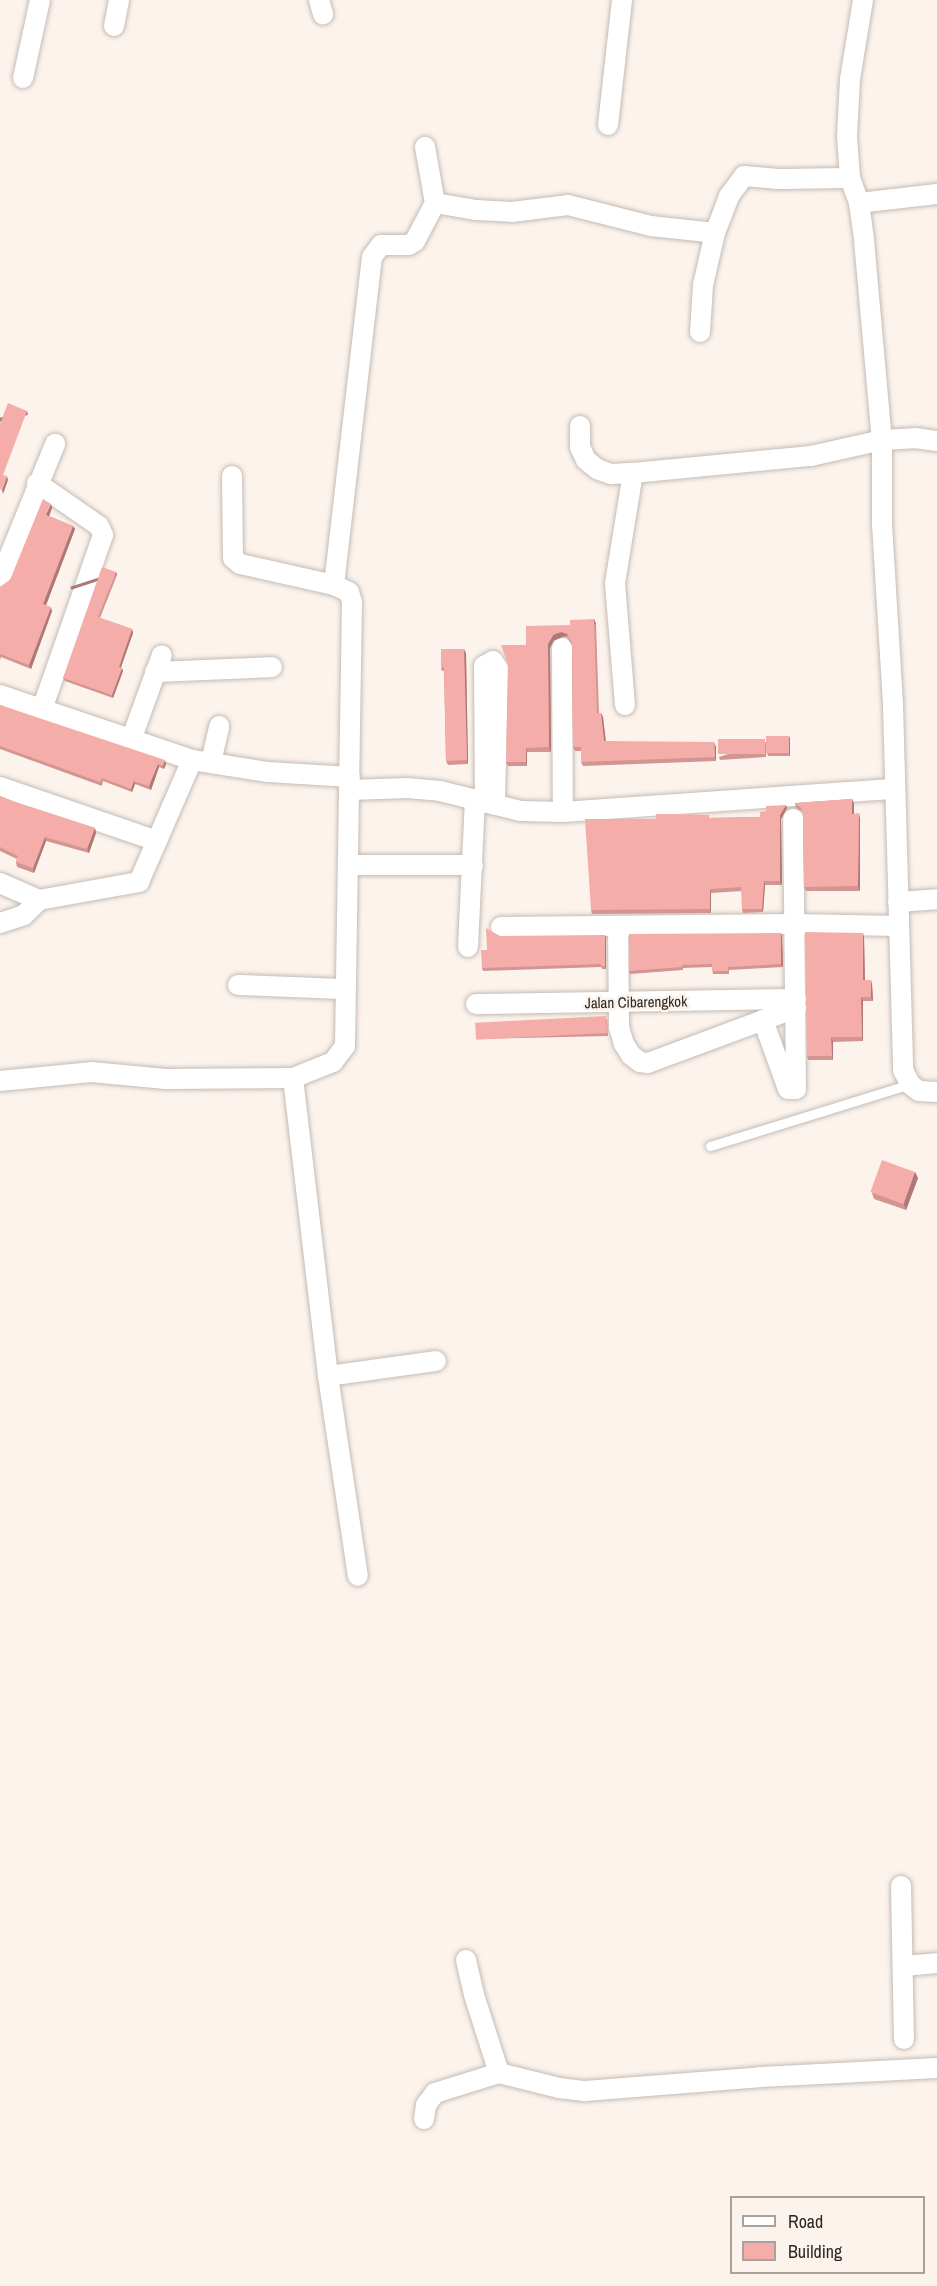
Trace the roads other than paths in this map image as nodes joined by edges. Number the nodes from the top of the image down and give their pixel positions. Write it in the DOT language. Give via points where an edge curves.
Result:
graph roads {
  1 [pos="40,0"];
  2 [pos="119,0"];
  3 [pos="622,0"];
  4 [pos="863,0"];
  5 [pos="114,26"];
  6 [pos="23,78"];
  7 [pos="608,125"];
  8 [pos="425,147"];
  9 [pos="850,178"];
  10 [pos="937,194"];
  11 [pos="435,203"];
  12 [pos="859,203"];
  13 [pos="715,233"];
  14 [pos="700,332"];
  15 [pos="580,426"];
  16 [pos="882,440"];
  17 [pos="937,441"];
  18 [pos="55,444"];
  19 [pos="633,473"];
  20 [pos="232,476"];
  21 [pos="37,483"];
  22 [pos="0,579"];
  23 [pos="334,585"];
  24 [pos="562,648"];
  25 [pos="272,667"];
  26 [pos="0,695"];
  27 [pos="626,705"];
  28 [pos="42,709"];
  29 [pos="219,726"];
  30 [pos="131,740"];
  31 [pos="202,761"];
  32 [pos="350,784"];
  33 [pos="0,787"];
  34 [pos="895,789"];
  35 [pos="485,803"];
  36 [pos="563,812"];
  37 [pos="793,819"];
  38 [pos="157,841"];
  39 [pos="348,865"];
  40 [pos="473,865"];
  41 [pos="0,883"];
  42 [pos="937,899"];
  43 [pos="39,900"];
  44 [pos="898,902"];
  45 [pos="0,923"];
  46 [pos="795,924"];
  47 [pos="501,927"];
  48 [pos="618,927"];
  49 [pos="898,927"];
  50 [pos="468,947"];
  51 [pos="238,985"];
  52 [pos="344,989"];
  53 [pos="619,1002"];
  54 [pos="796,1003"];
  55 [pos="476,1004"];
  56 [pos="763,1020"];
  57 [pos="293,1078"];
  58 [pos="0,1081"];
  59 [pos="910,1084"];
  60 [pos="937,1092"];
  61 [pos="710,1146"];
  62 [pos="436,1361"];
  63 [pos="328,1376"];
  64 [pos="358,1576"];
  65 [pos="901,1886"];
  66 [pos="466,1960"];
  67 [pos="937,1963"];
  68 [pos="904,1966"];
  69 [pos="904,2038"];
  70 [pos="937,2068"];
  71 [pos="499,2073"];
  72 [pos="424,2119"];
  1 -- 6 [label="street"];
  2 -- 5 [label="street"];
  3 -- 7 [label="street"];
  4 -- 9 [label="street" via="850,79"];
  8 -- 11 [label="street"];
  9 -- 12 [label="street"];
  9 -- 13 [label="street" via="744,176 729,196"];
  10 -- 12 [label="street"];
  11 -- 13 [label="street" via="512,212 568,205 651,226"];
  11 -- 23 [label="street" via="415,242 381,245 372,257"];
  12 -- 16 [label="street"];
  13 -- 14 [label="street" via="703,285"];
  15 -- 19 [label="street" via="580,447 586,460 611,474"];
  16 -- 17 [label="street"];
  16 -- 19 [label="street" via="803,457"];
  16 -- 34 [label="street" via="882,524"];
  18 -- 21 [label="street"];
  19 -- 27 [label="street" via="615,584"];
  20 -- 23 [label="street" via="233,558 240,564"];
  21 -- 22 [label="street"];
  21 -- 28 [label="street" via="99,526 103,535"];
  23 -- 32 [label="street" via="349,592 352,602"];
  24 -- 36 [label="street"];
  25 -- 30 [label="street" via="159,663"];
  26 -- 28 [label="street"];
  28 -- 30 [label="street"];
  29 -- 31 [label="street"];
  30 -- 31 [label="street"];
  31 -- 32 [label="street"];
  31 -- 38 [label="street"];
  32 -- 35 [label="street" via="440,791"];
  32 -- 39 [label="street"];
  33 -- 38 [label="street"];
  34 -- 36 [label="street"];
  34 -- 44 [label="street"];
  35 -- 35 [label="street" via="484,666 493,661 498,669"];
  35 -- 36 [label="street" via="521,811"];
  35 -- 40 [label="street"];
  37 -- 46 [label="street"];
  38 -- 43 [label="street" via="142,878 132,886"];
  39 -- 40 [label="street"];
  39 -- 52 [label="street"];
  40 -- 50 [label="street"];
  41 -- 43 [label="street"];
  42 -- 44 [label="street"];
  43 -- 45 [label="street" via="24,915"];
  44 -- 49 [label="street"];
  46 -- 48 [label="street"];
  46 -- 49 [label="street"];
  46 -- 54 [label="street"];
  47 -- 48 [label="street"];
  48 -- 53 [label="street"];
  49 -- 59 [label="street" via="903,1070"];
  51 -- 52 [label="street"];
  52 -- 57 [label="street" via="346,1036 340,1054 333,1062"];
  53 -- 54 [label="street, Jalan Cibarengkok"];
  53 -- 55 [label="street, Jalan Cibarengkok"];
  53 -- 56 [label="street" via="624,1044 631,1055 648,1063"];
  54 -- 56 [label="street"];
  54 -- 56 [label="street" via="796,1089 788,1089"];
  57 -- 58 [label="street" via="166,1079 91,1072"];
  57 -- 63 [label="street"];
  59 -- 60 [label="street" via="919,1091"];
  59 -- 61 [label="lane"];
  62 -- 63 [label="street"];
  63 -- 64 [label="street"];
  65 -- 68 [label="street"];
  66 -- 71 [label="street"];
  67 -- 68 [label="street"];
  68 -- 69 [label="street"];
  70 -- 71 [label="street" via="585,2091"];
  71 -- 72 [label="street" via="435,2093 426,2105"];
}
